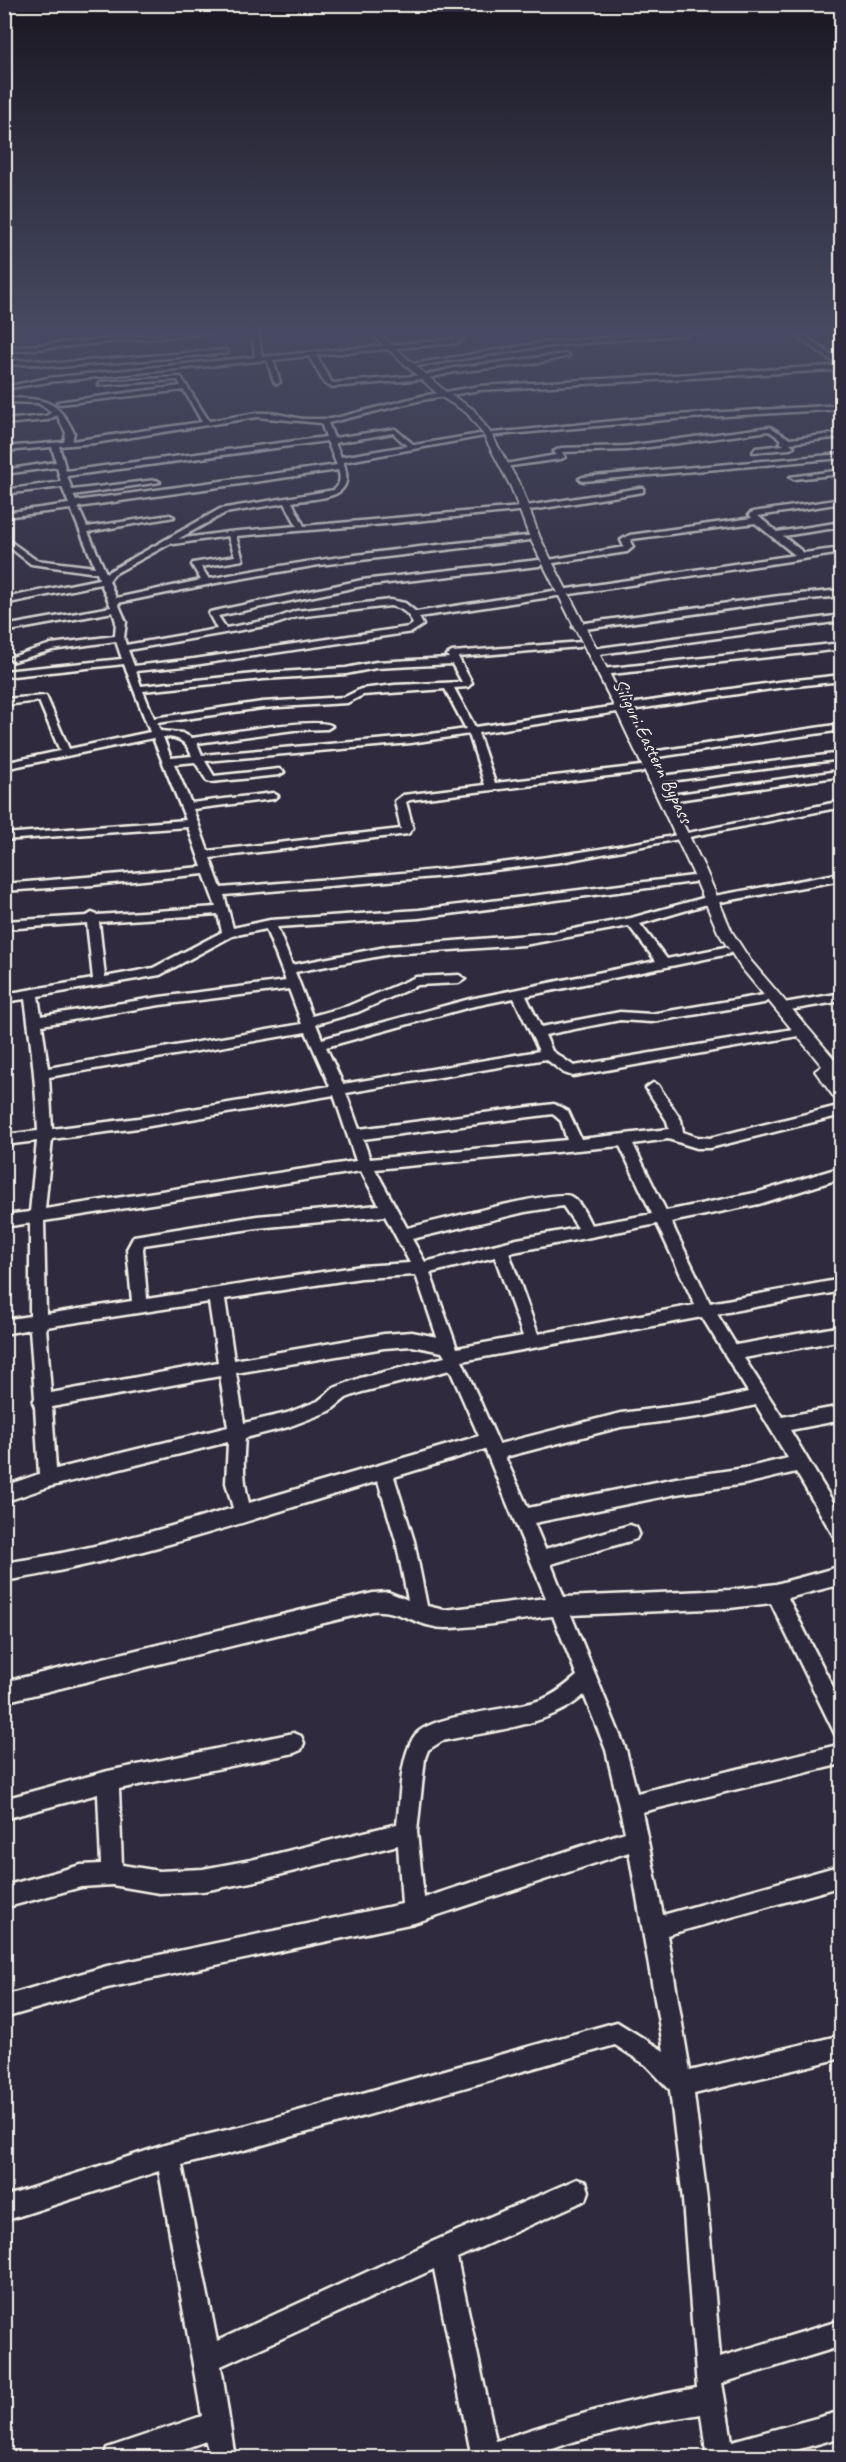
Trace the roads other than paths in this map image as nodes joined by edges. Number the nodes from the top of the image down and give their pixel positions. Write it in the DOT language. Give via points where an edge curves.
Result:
graph roads {
  1 [pos="31,447"];
  2 [pos="56,447"];
  3 [pos="279,447"];
  4 [pos="334,447"];
  5 [pos="412,447"];
  6 [pos="490,447"];
  7 [pos="492,447"];
  8 [pos="635,447"];
  9 [pos="790,447"];
  10 [pos="627,448"];
  11 [pos="4,449"];
  12 [pos="756,450"];
  13 [pos="632,456"];
  14 [pos="842,456"];
  15 [pos="340,463"];
  16 [pos="504,465"];
  17 [pos="637,465"];
  18 [pos="272,468"];
  19 [pos="4,472"];
  20 [pos="237,472"];
  21 [pos="842,472"];
  22 [pos="641,473"];
  23 [pos="794,477"];
  24 [pos="65,479"];
  25 [pos="583,479"];
  26 [pos="169,480"];
  27 [pos="640,490"];
  28 [pos="4,492"];
  29 [pos="287,500"];
  30 [pos="842,501"];
  31 [pos="74,505"];
  32 [pos="520,508"];
  33 [pos="4,515"];
  34 [pos="170,517"];
  35 [pos="757,520"];
  36 [pos="842,524"];
  37 [pos="302,529"];
  38 [pos="84,530"];
  39 [pos="231,534"];
  40 [pos="775,535"];
  41 [pos="527,538"];
  42 [pos="4,539"];
  43 [pos="165,543"];
  44 [pos="842,550"];
  45 [pos="801,555"];
  46 [pos="543,562"];
  47 [pos="103,576"];
  48 [pos="205,580"];
  49 [pos="842,593"];
  50 [pos="557,594"];
  51 [pos="4,601"];
  52 [pos="114,605"];
  53 [pos="414,615"];
  54 [pos="842,618"];
  55 [pos="578,627"];
  56 [pos="4,629"];
  57 [pos="223,631"];
  58 [pos="121,643"];
  59 [pos="579,644"];
  60 [pos="842,646"];
  61 [pos="592,652"];
  62 [pos="14,658"];
  63 [pos="454,661"];
  64 [pos="129,665"];
  65 [pos="602,672"];
  66 [pos="4,674"];
  67 [pos="842,678"];
  68 [pos="448,686"];
  69 [pos="138,689"];
  70 [pos="4,702"];
  71 [pos="617,709"];
  72 [pos="151,721"];
  73 [pos="327,726"];
  74 [pos="842,727"];
  75 [pos="473,732"];
  76 [pos="156,734"];
  77 [pos="191,741"];
  78 [pos="64,752"];
  79 [pos="842,756"];
  80 [pos="826,757"];
  81 [pos="199,759"];
  82 [pos="168,761"];
  83 [pos="642,762"];
  84 [pos="4,766"];
  85 [pos="279,772"];
  86 [pos="840,776"];
  87 [pos="654,780"];
  88 [pos="491,788"];
  89 [pos="273,796"];
  90 [pos="664,799"];
  91 [pos="842,804"];
  92 [pos="186,807"];
  93 [pos="192,823"];
  94 [pos="4,837"];
  95 [pos="678,838"];
  96 [pos="203,855"];
  97 [pos="208,870"];
  98 [pos="842,876"];
  99 [pos="693,879"];
  100 [pos="4,888"];
  101 [pos="216,892"];
  102 [pos="707,901"];
  103 [pos="223,910"];
  104 [pos="92,917"];
  105 [pos="632,922"];
  106 [pos="270,924"];
  107 [pos="4,925"];
  108 [pos="228,933"];
  109 [pos="725,951"];
  110 [pos="664,963"];
  111 [pos="290,977"];
  112 [pos="459,979"];
  113 [pos="100,983"];
  114 [pos="518,992"];
  115 [pos="31,994"];
  116 [pos="842,997"];
  117 [pos="4,998"];
  118 [pos="764,999"];
  119 [pos="784,1007"];
  120 [pos="33,1022"];
  121 [pos="309,1024"];
  122 [pos="537,1032"];
  123 [pos="793,1033"];
  124 [pos="318,1045"];
  125 [pos="547,1054"];
  126 [pos="42,1074"];
  127 [pos="840,1076"];
  128 [pos="338,1088"];
  129 [pos="653,1088"];
  130 [pos="842,1096"];
  131 [pos="842,1110"];
  132 [pos="45,1136"];
  133 [pos="354,1136"];
  134 [pos="677,1136"];
  135 [pos="4,1140"];
  136 [pos="624,1140"];
  137 [pos="576,1145"];
  138 [pos="365,1165"];
  139 [pos="842,1172"];
  140 [pos="389,1210"];
  141 [pos="37,1216"];
  142 [pos="662,1217"];
  143 [pos="4,1221"];
  144 [pos="587,1231"];
  145 [pos="403,1235"];
  146 [pos="500,1250"];
  147 [pos="421,1269"];
  148 [pos="842,1285"];
  149 [pos="216,1294"];
  150 [pos="140,1306"];
  151 [pos="705,1309"];
  152 [pos="38,1322"];
  153 [pos="4,1327"];
  154 [pos="842,1333"];
  155 [pos="533,1341"];
  156 [pos="732,1353"];
  157 [pos="451,1355"];
  158 [pos="226,1368"];
  159 [pos="760,1397"];
  160 [pos="41,1402"];
  161 [pos="842,1413"];
  162 [pos="777,1425"];
  163 [pos="237,1434"];
  164 [pos="490,1447"];
  165 [pos="800,1463"];
  166 [pos="383,1470"];
  167 [pos="48,1479"];
  168 [pos="4,1494"];
  169 [pos="243,1513"];
  170 [pos="523,1517"];
  171 [pos="630,1533"];
  172 [pos="842,1534"];
  173 [pos="539,1558"];
  174 [pos="4,1572"];
  175 [pos="842,1575"];
  176 [pos="776,1593"];
  177 [pos="559,1606"];
  178 [pos="419,1613"];
  179 [pos="586,1680"];
  180 [pos="4,1692"];
  181 [pos="842,1726"];
  182 [pos="294,1743"];
  183 [pos="842,1754"];
  184 [pos="108,1781"];
  185 [pos="630,1805"];
  186 [pos="4,1809"];
  187 [pos="407,1832"];
  188 [pos="636,1839"];
  189 [pos="112,1874"];
  190 [pos="842,1875"];
  191 [pos="4,1897"];
  192 [pos="414,1912"];
  193 [pos="655,1928"];
  194 [pos="4,2007"];
  195 [pos="842,2046"];
  196 [pos="681,2085"];
  197 [pos="168,2156"];
  198 [pos="577,2191"];
  199 [pos="4,2209"];
  200 [pos="444,2250"];
  201 [pos="842,2333"];
  202 [pos="207,2360"];
  203 [pos="710,2387"];
  204 [pos="217,2424"];
  205 [pos="842,2424"];
  206 [pos="117,2457"];
  207 [pos="222,2457"];
  208 [pos="486,2457"];
  209 [pos="721,2457"];
  1 -- 11 [label="street"];
  2 -- 24 [label="street"];
  3 -- 24 [label="street"];
  4 -- 15 [label="street"];
  5 -- 15 [label="street"];
  6 -- 32 [label="main road, Siliguri Eastern Bypass"];
  7 -- 16 [label="main road, Siliguri Eastern Bypass"];
  8 -- 10 [label="street"];
  9 -- 12 [label="street"];
  10 -- 13 [label="street"];
  10 -- 16 [label="street" via="558,451 561,457"];
  14 -- 22 [label="street"];
  15 -- 29 [label="street" via="344,476 341,488"];
  15 -- 31 [label="street"];
  16 -- 32 [label="main road, Siliguri Eastern Bypass" via="516,486"];
  17 -- 22 [label="street"];
  18 -- 20 [label="street"];
  19 -- 24 [label="street"];
  21 -- 23 [label="street"];
  22 -- 25 [label="street"];
  24 -- 26 [label="street"];
  24 -- 28 [label="street"];
  24 -- 31 [label="street"];
  27 -- 32 [label="street" via="561,505"];
  29 -- 37 [label="street"];
  29 -- 43 [label="street" via="223,511"];
  30 -- 35 [label="street" via="755,513"];
  31 -- 33 [label="street"];
  31 -- 38 [label="street"];
  32 -- 37 [label="street"];
  32 -- 41 [label="main road, Siliguri Eastern Bypass"];
  32 -- 46 [label="main road, Siliguri Eastern Bypass"];
  34 -- 38 [label="street"];
  35 -- 40 [label="street"];
  35 -- 46 [label="street" via="630,537 625,540 627,549"];
  36 -- 40 [label="street"];
  37 -- 39 [label="street"];
  38 -- 47 [label="street"];
  39 -- 43 [label="street"];
  39 -- 48 [label="street" via="240,558 196,565"];
  40 -- 45 [label="street"];
  41 -- 46 [label="main road, Siliguri Eastern Bypass"];
  41 -- 48 [label="street" via="360,556"];
  42 -- 47 [label="street" via="34,562"];
  43 -- 47 [label="street"];
  44 -- 45 [label="street"];
  45 -- 50 [label="street"];
  46 -- 50 [label="main road, Siliguri Eastern Bypass"];
  46 -- 57 [label="street" via="362,583 213,614"];
  47 -- 51 [label="street"];
  47 -- 52 [label="street"];
  48 -- 52 [label="street"];
  49 -- 55 [label="street" via="778,598"];
  50 -- 53 [label="street"];
  50 -- 55 [label="main road, Siliguri Eastern Bypass"];
  50 -- 59 [label="main road, Siliguri Eastern Bypass"];
  52 -- 56 [label="street"];
  52 -- 58 [label="street" via="121,622"];
  53 -- 57 [label="street" via="402,605 390,603 296,614"];
  53 -- 64 [label="street" via="418,625 412,629"];
  54 -- 61 [label="street"];
  55 -- 61 [label="main road, Siliguri Eastern Bypass"];
  57 -- 58 [label="street"];
  58 -- 62 [label="street" via="51,648"];
  58 -- 64 [label="street"];
  59 -- 63 [label="street" via="456,654 451,656"];
  59 -- 71 [label="main road, Siliguri Eastern Bypass"];
  60 -- 65 [label="street"];
  61 -- 65 [label="main road, Siliguri Eastern Bypass"];
  63 -- 68 [label="street" via="467,684"];
  63 -- 69 [label="street"];
  64 -- 66 [label="street"];
  64 -- 69 [label="street"];
  65 -- 71 [label="main road, Siliguri Eastern Bypass"];
  67 -- 71 [label="street"];
  68 -- 72 [label="street" via="361,692 351,699 273,704"];
  68 -- 75 [label="street"];
  69 -- 72 [label="street"];
  70 -- 78 [label="street" via="43,698"];
  71 -- 75 [label="street"];
  71 -- 83 [label="main road, Siliguri Eastern Bypass"];
  72 -- 76 [label="street"];
  73 -- 77 [label="street"];
  74 -- 83 [label="street"];
  75 -- 81 [label="street"];
  75 -- 88 [label="street"];
  76 -- 77 [label="street" via="175,733"];
  76 -- 78 [label="street"];
  76 -- 82 [label="street"];
  77 -- 81 [label="street"];
  78 -- 84 [label="street"];
  79 -- 80 [label="street"];
  80 -- 86 [label="street"];
  80 -- 87 [label="street"];
  81 -- 82 [label="street"];
  81 -- 85 [label="street" via="211,779"];
  82 -- 92 [label="street"];
  83 -- 87 [label="main road, Siliguri Eastern Bypass"];
  83 -- 88 [label="street"];
  83 -- 95 [label="main road, Siliguri Eastern Bypass"];
  86 -- 90 [label="street"];
  87 -- 90 [label="main road, Siliguri Eastern Bypass"];
  88 -- 96 [label="street" via="403,798 400,801 407,828 404,832"];
  89 -- 92 [label="street"];
  90 -- 95 [label="main road, Siliguri Eastern Bypass"];
  91 -- 95 [label="street"];
  92 -- 93 [label="street"];
  93 -- 94 [label="street"];
  93 -- 96 [label="street"];
  95 -- 99 [label="main road, Siliguri Eastern Bypass"];
  95 -- 101 [label="street" via="550,860"];
  95 -- 102 [label="main road, Siliguri Eastern Bypass"];
  96 -- 97 [label="street"];
  97 -- 100 [label="street"];
  97 -- 101 [label="street"];
  98 -- 102 [label="street"];
  99 -- 102 [label="main road, Siliguri Eastern Bypass"];
  99 -- 106 [label="street" via="420,914"];
  101 -- 103 [label="street"];
  102 -- 105 [label="street"];
  102 -- 109 [label="main road, Siliguri Eastern Bypass"];
  102 -- 119 [label="main road, Siliguri Eastern Bypass" via="734,948"];
  103 -- 104 [label="street"];
  103 -- 108 [label="street"];
  104 -- 107 [label="street"];
  104 -- 113 [label="street"];
  105 -- 110 [label="street"];
  105 -- 111 [label="street" via="524,941 391,950"];
  106 -- 108 [label="street"];
  106 -- 111 [label="street"];
  108 -- 113 [label="street" via="156,972"];
  109 -- 110 [label="street"];
  109 -- 118 [label="main road, Siliguri Eastern Bypass"];
  110 -- 114 [label="street"];
  111 -- 120 [label="street"];
  111 -- 121 [label="street"];
  112 -- 121 [label="street" via="416,981"];
  113 -- 115 [label="street"];
  114 -- 122 [label="street"];
  114 -- 124 [label="street"];
  115 -- 117 [label="street"];
  115 -- 120 [label="street"];
  116 -- 119 [label="street"];
  118 -- 122 [label="street" via="651,1018 620,1016"];
  118 -- 123 [label="main road, Siliguri Eastern Bypass"];
  119 -- 127 [label="main road, Siliguri Eastern Bypass"];
  120 -- 126 [label="street"];
  121 -- 124 [label="street"];
  121 -- 126 [label="street"];
  122 -- 125 [label="street"];
  123 -- 125 [label="street" via="581,1072 567,1069"];
  123 -- 130 [label="main road, Siliguri Eastern Bypass"];
  124 -- 128 [label="street"];
  125 -- 128 [label="street"];
  126 -- 132 [label="street"];
  128 -- 132 [label="street"];
  128 -- 133 [label="street"];
  129 -- 134 [label="street" via="674,1120"];
  131 -- 134 [label="street" via="710,1143 698,1144"];
  132 -- 135 [label="street"];
  132 -- 141 [label="street"];
  133 -- 137 [label="street" via="430,1123 554,1110 565,1115"];
  133 -- 138 [label="street"];
  134 -- 136 [label="street" via="659,1134"];
  136 -- 137 [label="street"];
  136 -- 142 [label="street"];
  137 -- 138 [label="street"];
  138 -- 140 [label="street"];
  138 -- 141 [label="street"];
  139 -- 142 [label="street" via="759,1198"];
  140 -- 145 [label="street"];
  140 -- 150 [label="street" via="257,1222 140,1240 135,1249"];
  141 -- 143 [label="street"];
  141 -- 152 [label="street"];
  142 -- 144 [label="street"];
  142 -- 151 [label="street"];
  144 -- 145 [label="street" via="565,1200"];
  144 -- 146 [label="street"];
  145 -- 147 [label="street"];
  146 -- 147 [label="street"];
  146 -- 155 [label="street"];
  147 -- 149 [label="street" via="361,1272"];
  147 -- 157 [label="street"];
  148 -- 151 [label="street"];
  149 -- 150 [label="street"];
  149 -- 158 [label="street"];
  150 -- 152 [label="street"];
  151 -- 155 [label="street"];
  151 -- 156 [label="street"];
  152 -- 153 [label="street"];
  152 -- 160 [label="street"];
  154 -- 156 [label="street"];
  155 -- 157 [label="street"];
  156 -- 159 [label="street"];
  157 -- 158 [label="street" via="423,1341 400,1340"];
  157 -- 163 [label="street" via="340,1393 308,1413"];
  157 -- 164 [label="street"];
  158 -- 160 [label="street"];
  158 -- 163 [label="street"];
  159 -- 162 [label="street"];
  159 -- 164 [label="street"];
  160 -- 167 [label="street"];
  161 -- 162 [label="street"];
  162 -- 165 [label="street"];
  163 -- 167 [label="street"];
  163 -- 169 [label="street" via="235,1483"];
  164 -- 166 [label="street"];
  164 -- 170 [label="street"];
  165 -- 170 [label="street"];
  165 -- 172 [label="street"];
  166 -- 169 [label="street"];
  166 -- 178 [label="street" via="402,1524"];
  167 -- 168 [label="street"];
  169 -- 174 [label="street" via="138,1545"];
  170 -- 173 [label="street"];
  171 -- 173 [label="street"];
  173 -- 177 [label="street"];
  175 -- 176 [label="street"];
  176 -- 177 [label="street" via="730,1599"];
  176 -- 181 [label="street"];
  177 -- 178 [label="street" via="444,1619"];
  177 -- 179 [label="street"];
  178 -- 180 [label="street" via="388,1601 373,1602"];
  179 -- 185 [label="street" via="616,1750"];
  179 -- 187 [label="street" via="570,1695 545,1709 438,1732 421,1743 415,1758"];
  182 -- 184 [label="street"];
  183 -- 185 [label="street"];
  184 -- 186 [label="street"];
  184 -- 189 [label="street"];
  185 -- 188 [label="street"];
  187 -- 189 [label="street" via="203,1880 159,1882"];
  187 -- 192 [label="street"];
  188 -- 192 [label="street"];
  188 -- 193 [label="street"];
  189 -- 191 [label="street" via="81,1876"];
  190 -- 193 [label="street"];
  192 -- 194 [label="street" via="107,1977"];
  193 -- 196 [label="street"];
  195 -- 196 [label="street"];
  196 -- 197 [label="street" via="654,2057 617,2033"];
  196 -- 203 [label="street"];
  197 -- 199 [label="street"];
  197 -- 202 [label="street"];
  198 -- 200 [label="street"];
  200 -- 202 [label="street"];
  200 -- 208 [label="street"];
  201 -- 203 [label="street"];
  202 -- 204 [label="street"];
  203 -- 208 [label="street" via="648,2410 575,2428"];
  203 -- 209 [label="street"];
  204 -- 206 [label="street"];
  204 -- 207 [label="street"];
  205 -- 209 [label="street"];
}
